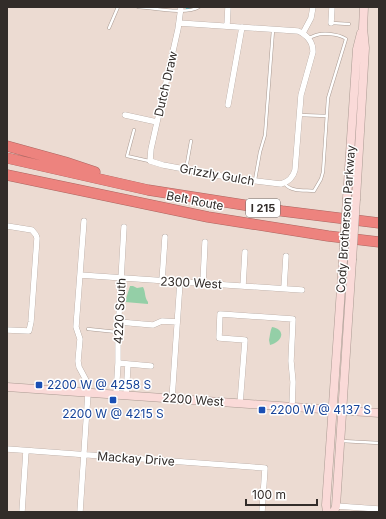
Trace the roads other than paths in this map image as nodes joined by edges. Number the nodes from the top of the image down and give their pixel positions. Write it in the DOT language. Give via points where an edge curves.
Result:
graph roads {
  1 [pos="118,7"];
  2 [pos="138,7"];
  3 [pos="199,7"];
  4 [pos="228,7"];
  5 [pos="313,7"];
  6 [pos="332,7"];
  7 [pos="364,7"];
  8 [pos="181,9"];
  9 [pos="180,23"];
  10 [pos="331,23"];
  11 [pos="349,24"];
  12 [pos="227,26"];
  13 [pos="242,27"];
  14 [pos="109,28"];
  15 [pos="363,28"];
  16 [pos="273,30"];
  17 [pos="303,33"];
  18 [pos="308,38"];
  19 [pos="228,105"];
  20 [pos="299,114"];
  21 [pos="125,115"];
  22 [pos="327,116"];
  23 [pos="157,122"];
  24 [pos="134,130"];
  25 [pos="191,141"];
  26 [pos="7,146"];
  27 [pos="7,158"];
  28 [pos="150,161"];
  29 [pos="186,169"];
  30 [pos="7,175"];
  31 [pos="255,181"];
  32 [pos="285,183"];
  33 [pos="148,190"];
  34 [pos="84,220"];
  35 [pos="379,223"];
  36 [pos="7,226"];
  37 [pos="124,227"];
  38 [pos="164,237"];
  39 [pos="205,242"];
  40 [pos="379,242"];
  41 [pos="245,252"];
  42 [pos="286,256"];
  43 [pos="80,275"];
  44 [pos="122,278"];
  45 [pos="162,281"];
  46 [pos="180,282"];
  47 [pos="203,283"];
  48 [pos="243,286"];
  49 [pos="284,288"];
  50 [pos="302,290"];
  51 [pos="119,322"];
  52 [pos="177,322"];
  53 [pos="88,329"];
  54 [pos="7,330"];
  55 [pos="118,332"];
  56 [pos="118,363"];
  57 [pos="128,364"];
  58 [pos="150,366"];
  59 [pos="7,387"];
  60 [pos="88,393"];
  61 [pos="116,395"];
  62 [pos="126,396"];
  63 [pos="172,399"];
  64 [pos="240,404"];
  65 [pos="292,407"];
  66 [pos="334,410"];
  67 [pos="343,411"];
  68 [pos="379,413"];
  69 [pos="340,441"];
  70 [pos="379,443"];
  71 [pos="7,449"];
  72 [pos="26,451"];
  73 [pos="84,455"];
  74 [pos="335,509"];
  75 [pos="379,509"];
  76 [pos="22,512"];
  77 [pos="80,512"];
  78 [pos="262,512"];
  79 [pos="327,512"];
  1 -- 14 [label="lane"];
  2 -- 8 [label="lane"];
  3 -- 8 [label="lane" via="187,11"];
  4 -- 12 [label="street"];
  5 -- 17 [label="street" via="311,18"];
  6 -- 10 [label="street"];
  7 -- 15 [label="main road, Cody Brotherson Parkway"];
  8 -- 9 [label="street, Dutch Draw"];
  9 -- 12 [label="street"];
  9 -- 23 [label="street, Dutch Draw"];
  10 -- 11 [label="lane"];
  12 -- 13 [label="street"];
  13 -- 16 [label="street"];
  13 -- 19 [label="street"];
  15 -- 66 [label="main road, Cody Brotherson Parkway, bridge" via="357,49"];
  15 -- 67 [label="main road, Cody Brotherson Parkway, bridge" via="365,48"];
  16 -- 17 [label="street"];
  16 -- 31 [label="lane" via="265,135"];
  17 -- 18 [label="street"];
  18 -- 20 [label="street" via="313,52 301,95"];
  18 -- 22 [label="lane" via="320,34 339,35 346,39 328,98"];
  20 -- 22 [label="lane"];
  20 -- 32 [label="street" via="295,170"];
  21 -- 23 [label="street"];
  22 -- 32 [label="lane" via="323,172 314,192 291,189"];
  23 -- 28 [label="street, Dutch Draw"];
  24 -- 28 [label="lane" via="127,156"];
  25 -- 29 [label="lane"];
  26 -- 33 [label="highway" via="65,162"];
  27 -- 33 [label="highway, Belt Route / I 215"];
  28 -- 29 [label="street, Grizzly Gulch"];
  29 -- 31 [label="street, Grizzly Gulch"];
  30 -- 40 [label="highway, Belt Route / I 215" via="208,217"];
  31 -- 32 [label="street, Grizzly Gulch"];
  33 -- 35 [label="highway, Belt Route / I 215"];
  34 -- 43 [label="street"];
  36 -- 54 [label="street" via="29,230 34,232 37,238 29,331"];
  37 -- 44 [label="street, 4220 South"];
  38 -- 45 [label="street"];
  39 -- 47 [label="street"];
  41 -- 48 [label="street"];
  42 -- 49 [label="street"];
  43 -- 44 [label="street, 2300 West"];
  43 -- 60 [label="street" via="76,324 80,339 79,367 87,382"];
  44 -- 45 [label="street, 2300 West"];
  44 -- 51 [label="street, 4220 South"];
  45 -- 46 [label="street, 2300 West"];
  46 -- 47 [label="street, 2300 West"];
  46 -- 52 [label="street"];
  47 -- 48 [label="street, 2300 West"];
  48 -- 49 [label="street, 2300 West"];
  49 -- 50 [label="street, 2300 West"];
  51 -- 52 [label="street" via="153,325 162,321"];
  51 -- 55 [label="street, 4220 South"];
  52 -- 63 [label="street"];
  53 -- 55 [label="lane"];
  55 -- 56 [label="street, 4220 South"];
  56 -- 57 [label="street"];
  56 -- 61 [label="street, 4220 South"];
  57 -- 58 [label="street"];
  57 -- 62 [label="street"];
  59 -- 60 [label="main road, 2200 West"];
  60 -- 61 [label="main road, 2200 West"];
  60 -- 73 [label="street"];
  61 -- 62 [label="main road, 2200 West"];
  62 -- 63 [label="main road, 2200 West"];
  63 -- 64 [label="main road, 2200 West"];
  64 -- 65 [label="main road, 2200 West"];
  64 -- 65 [label="street" via="245,340 218,338 220,314 293,319"];
  65 -- 66 [label="main road, 2200 West"];
  66 -- 67 [label="main road, 2200 West"];
  66 -- 79 [label="main road, Cody Brotherson Parkway"];
  67 -- 68 [label="main road, 2200 West"];
  67 -- 69 [label="main road, Cody Brotherson Parkway"];
  69 -- 70 [label="lane"];
  69 -- 74 [label="main road, Cody Brotherson Parkway"];
  71 -- 72 [label="street, Mackay Drive"];
  72 -- 73 [label="street, Mackay Drive"];
  72 -- 76 [label="street"];
  73 -- 77 [label="street"];
  73 -- 78 [label="street, Mackay Drive" via="265,468"];
  74 -- 75 [label="street"];
}
